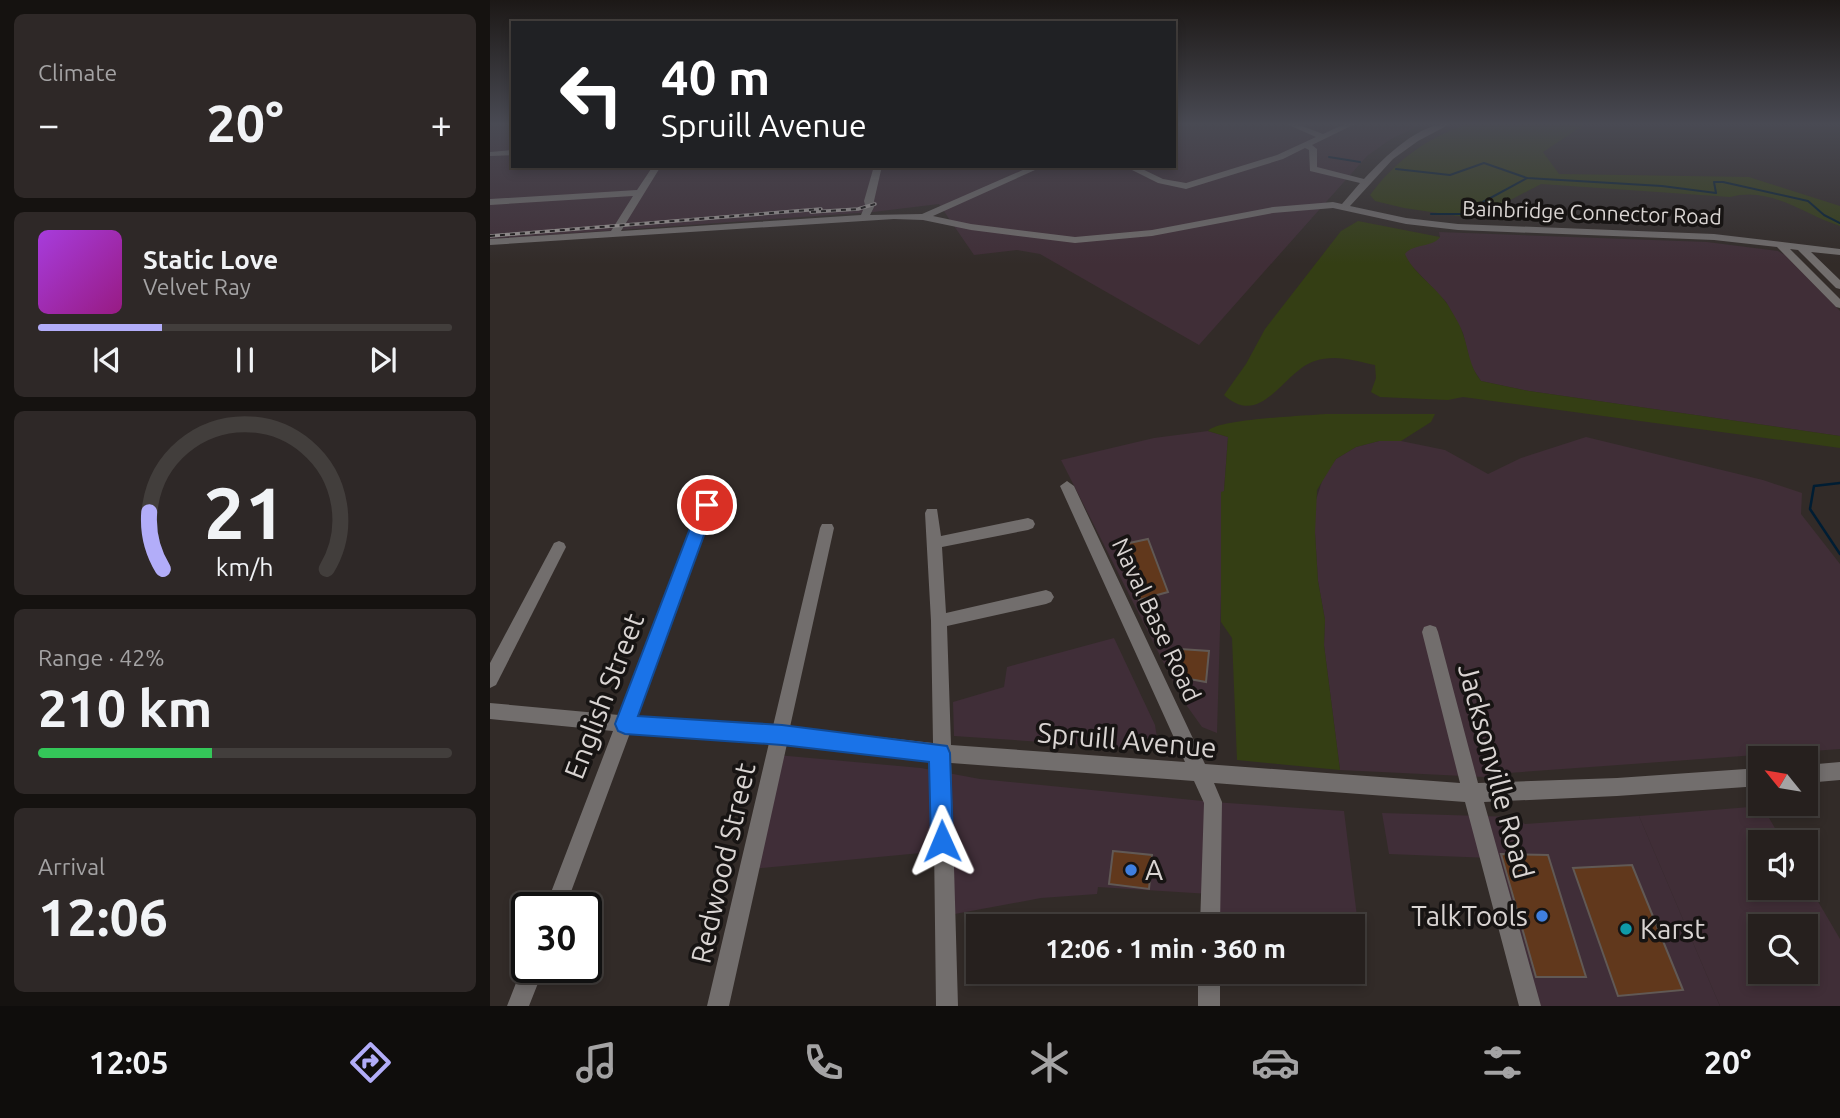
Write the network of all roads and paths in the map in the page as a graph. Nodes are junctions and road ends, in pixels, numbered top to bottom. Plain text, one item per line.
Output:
1 (654, 170) edge
2 (877, 170) edge
3 (1031, 170) edge
4 (1137, 170) edge
5 (1235, 170) edge
6 (1318, 170) edge
7 (1376, 170) edge
8 (1366, 182) junction
9 (638, 193) junction
10 (490, 202) edge
11 (1345, 207) junction
12 (865, 216) junction
13 (923, 217) junction
14 (615, 232) junction
15 (490, 242) edge
16 (1778, 243) junction
17 (1800, 246) junction
18 (1840, 252) edge
19 (1840, 286) edge
20 (1840, 305) edge
21 (1066, 486) dead end
22 (707, 505) dead end
23 (932, 513) dead end
24 (1028, 524) dead end
25 (827, 528) dead end
26 (934, 544) junction
27 (559, 547) dead end
28 (1045, 597) dead end
29 (939, 621) junction
30 (1430, 632) dead end
31 (490, 680) edge
32 (490, 710) edge
33 (625, 724) junction
34 (782, 735) junction
35 (940, 753) junction
36 (1840, 771) edge
37 (1818, 773) edge
38 (1200, 774) junction
39 (1748, 778) edge
40 (1473, 793) junction
41 (561, 892) edge
42 (1210, 914) edge
43 (527, 983) edge
44 (1209, 984) edge
45 (519, 1006) edge
46 (719, 1006) edge
47 (947, 1006) edge
48 (1209, 1006) edge
49 (1530, 1006) edge

1 - 9 street
2 - 12 street
3 - 13 street
4 - 5 street
6 - 8 street
7 - 8 street
8 - 11 street
9 - 10 street
9 - 14 street
11 - 13 street, Bainbridge Connector Road
11 - 16 street, Bainbridge Connector Road
12 - 13 street
12 - 14 street
14 - 15 street
16 - 17 street, Bainbridge Connector Road
16 - 20 street
17 - 18 street, Bainbridge Connector Road
17 - 19 street
21 - 38 street, Naval Base Road
22 - 33 street, English Street
23 - 26 street
24 - 26 street
25 - 34 street, Redwood Street
26 - 29 street
27 - 31 street
28 - 29 street
29 - 35 street
30 - 40 street, Jacksonville Road
32 - 33 street, Spruill Avenue
33 - 34 street, Spruill Avenue
33 - 41 street, English Street
34 - 35 street, Spruill Avenue
34 - 46 street, Redwood Street
35 - 38 street, Spruill Avenue
35 - 47 street
36 - 37 street
38 - 40 street, Spruill Avenue
38 - 42 street, Naval Base Road
39 - 40 street, Spruill Avenue
40 - 49 street, Jacksonville Road
43 - 45 street
44 - 48 street

